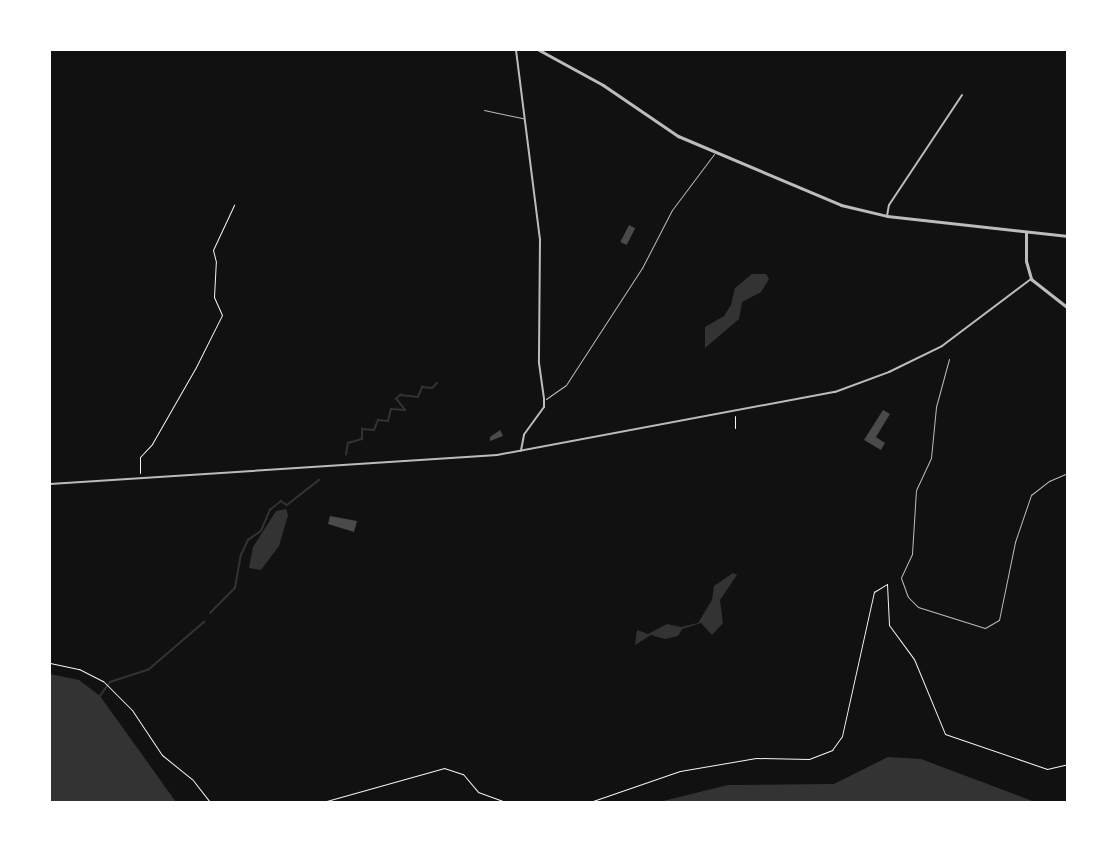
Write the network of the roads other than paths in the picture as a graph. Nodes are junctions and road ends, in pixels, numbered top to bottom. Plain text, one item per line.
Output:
1 (516, 50) edge
2 (539, 50) edge
3 (962, 95) dead end
4 (484, 110) dead end
5 (523, 118) junction
6 (714, 154) junction
7 (887, 216) junction
8 (1026, 232) junction
9 (1068, 236) edge
10 (1031, 279) junction
11 (1068, 308) edge
12 (949, 359) dead end
13 (544, 399) junction
14 (521, 451) junction
15 (1068, 473) edge
16 (50, 484) edge

1 - 5 street
2 - 6 street
3 - 7 street
4 - 5 lane
5 - 13 street
6 - 7 street
6 - 13 lane
7 - 8 street
8 - 9 street
8 - 10 street
10 - 11 street
10 - 14 street
12 - 15 lane
13 - 14 street
14 - 16 street

